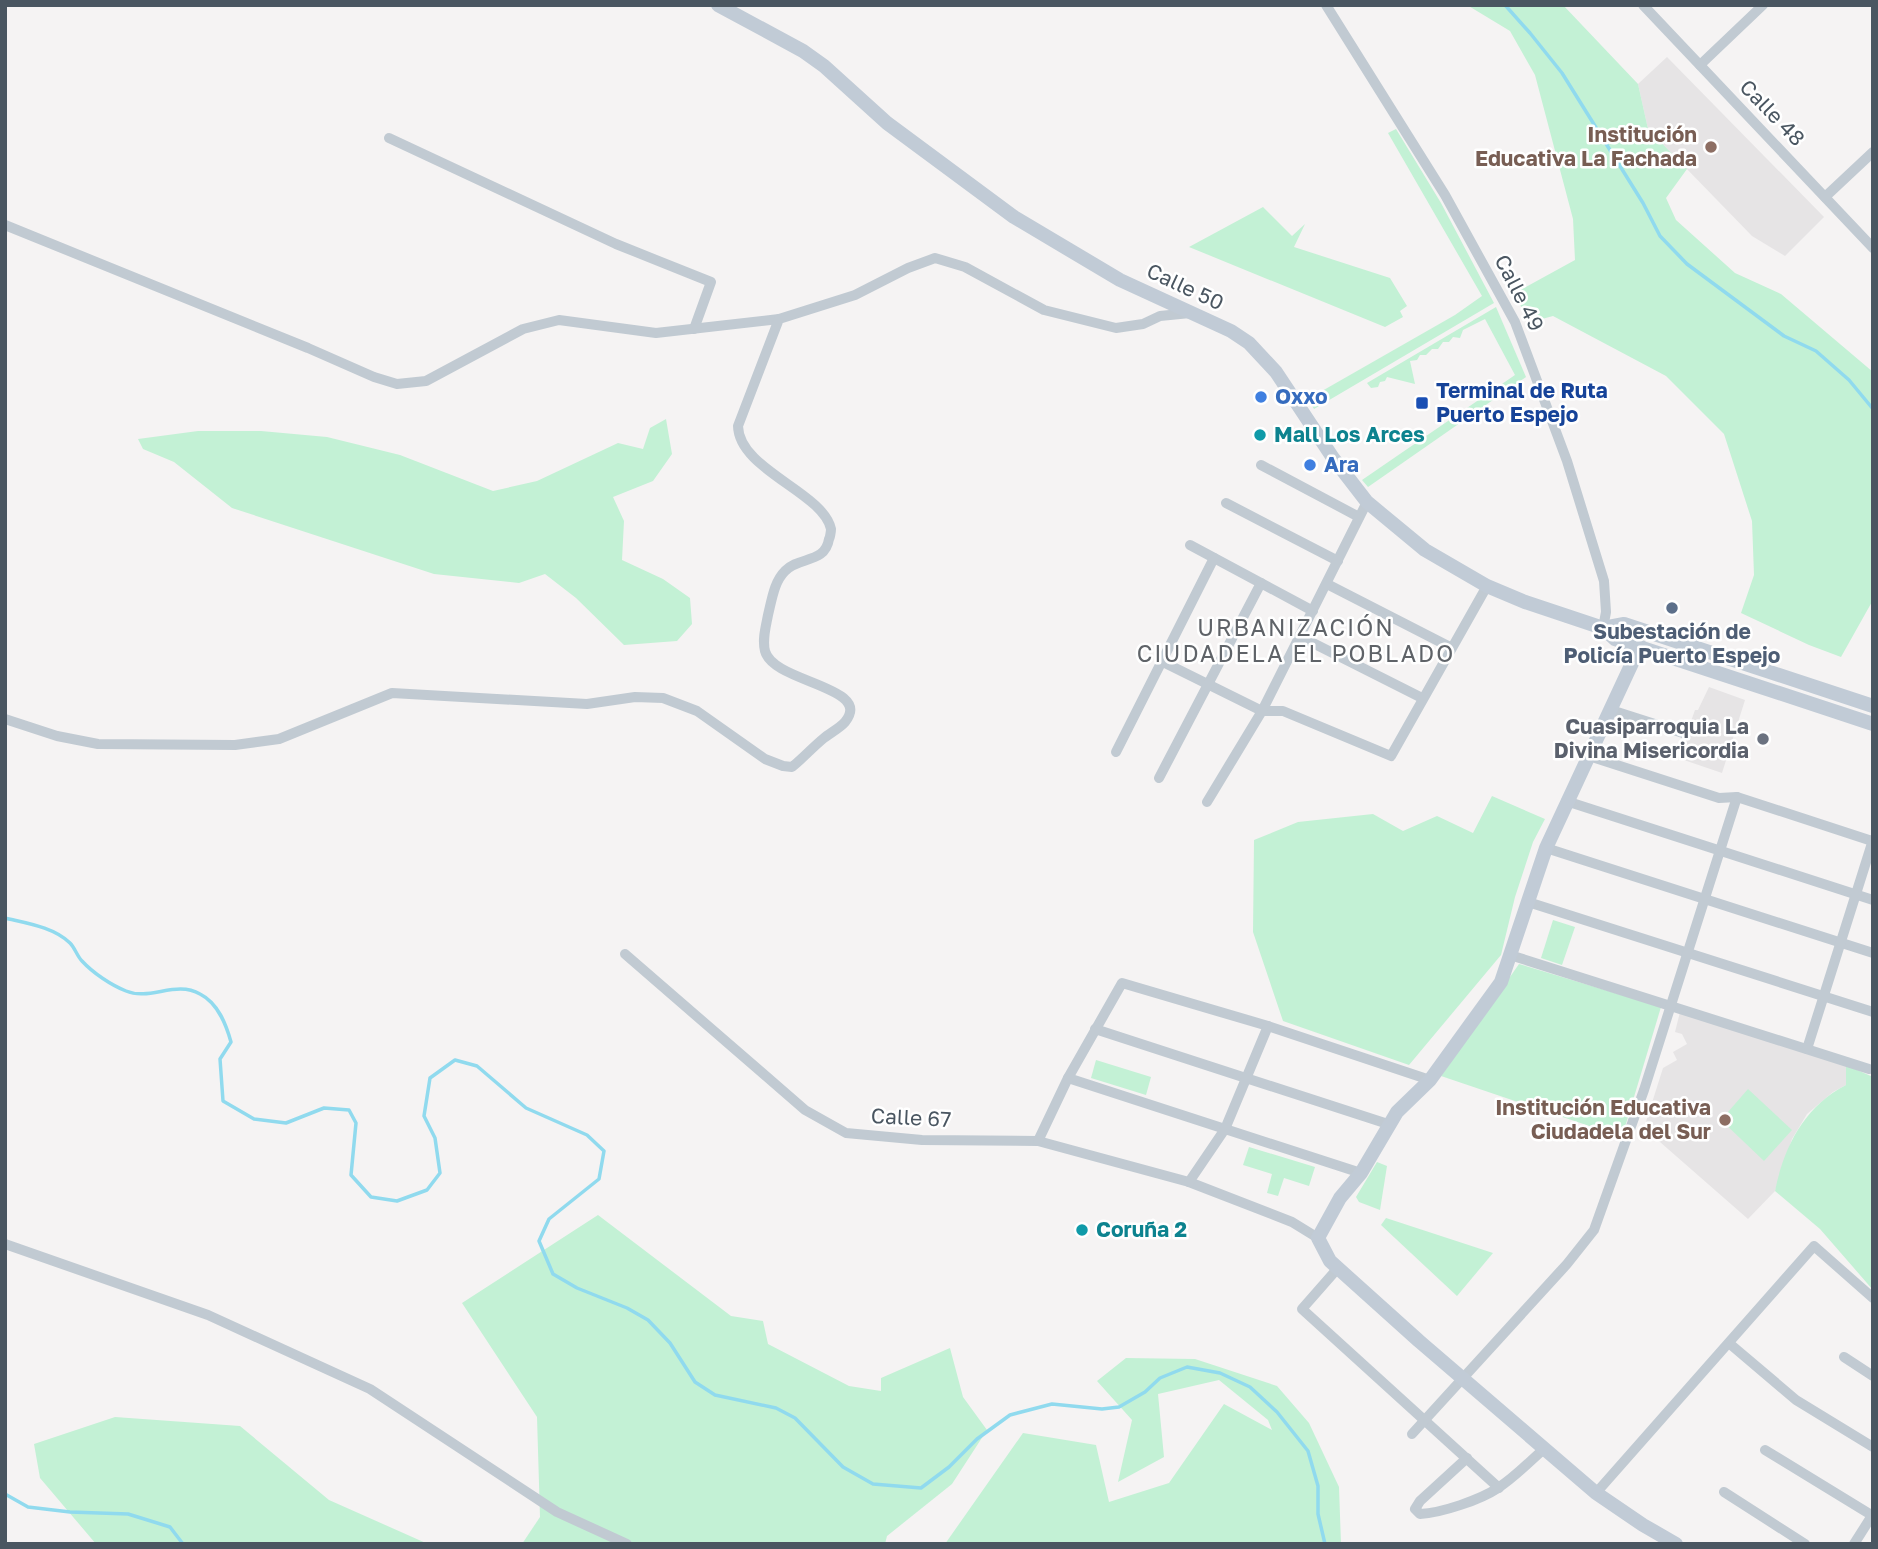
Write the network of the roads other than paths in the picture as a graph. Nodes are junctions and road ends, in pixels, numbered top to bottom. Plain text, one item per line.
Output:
1 (718, 5) edge
2 (1326, 5) edge
3 (1643, 5) edge
4 (1763, 5) edge
5 (1700, 65) junction
6 (389, 138) dead end
7 (1873, 152) edge
8 (1825, 197) junction
9 (5, 225) edge
10 (1873, 248) edge
11 (1190, 313) junction
12 (779, 319) junction
13 (694, 329) junction
14 (1261, 465) dead end
15 (1367, 502) junction
16 (1226, 503) dead end
17 (1359, 517) junction
18 (1190, 545) dead end
19 (1214, 558) junction
20 (1338, 561) junction
21 (1261, 583) junction
22 (1327, 584) junction
23 (1487, 586) junction
24 (1313, 611) junction
25 (1603, 628) junction
26 (1299, 636) junction
27 (1640, 646) junction
28 (1450, 648) junction
29 (1163, 662) junction
30 (1207, 684) junction
31 (1422, 698) junction
32 (1873, 706) edge
33 (1611, 710) junction
34 (1262, 711) junction
35 (5, 719) edge
36 (1873, 724) edge
37 (1686, 734) dead end
38 (1116, 752) dead end
39 (1589, 756) junction
40 (1159, 778) dead end
41 (1737, 797) junction
42 (1566, 801) junction
43 (1207, 802) dead end
44 (1872, 841) edge
45 (1546, 848) junction
46 (1720, 850) junction
47 (1856, 894) junction
48 (1705, 898) junction
49 (1873, 900) edge
50 (1528, 902) junction
51 (1840, 943) junction
52 (1687, 952) junction
53 (1873, 953) edge
54 (625, 954) dead end
55 (1510, 955) junction
56 (1824, 996) junction
57 (1671, 1005) junction
58 (1873, 1012) edge
59 (1268, 1026) junction
60 (1095, 1028) junction
61 (1807, 1049) junction
62 (1869, 1069) dead end
63 (1246, 1077) junction
64 (1068, 1078) junction
65 (1430, 1080) junction
66 (1391, 1125) junction
67 (1225, 1129) junction
68 (1038, 1141) junction
69 (1361, 1173) junction
70 (1189, 1182) junction
71 (1318, 1238) junction
72 (5, 1244) edge
73 (1338, 1268) junction
74 (1873, 1298) edge
75 (1730, 1344) junction
76 (1844, 1357) dead end
77 (1873, 1376) edge
78 (1464, 1379) junction
79 (1425, 1421) junction
80 (1412, 1434) dead end
81 (1873, 1447) edge
82 (1544, 1449) junction
83 (1765, 1450) dead end
84 (1467, 1458) junction
85 (1499, 1488) junction
86 (1724, 1492) dead end
87 (1596, 1493) junction
88 (1872, 1515) edge
89 (627, 1544) edge
90 (1676, 1544) edge
91 (1805, 1544) edge
92 (1854, 1544) edge

1 - 11 main road, Calle 50
2 - 25 street, Calle 49
3 - 5 street, Calle 48
4 - 5 street
5 - 8 street, Calle 48
6 - 13 street
7 - 8 street
8 - 10 street, Calle 48
9 - 13 street
11 - 12 street
11 - 15 main road, Calle 50
12 - 13 street
12 - 35 street
14 - 17 street
15 - 17 street
15 - 23 main road, Calle 50
16 - 20 street
17 - 20 street
18 - 19 street
19 - 21 street
19 - 29 street
20 - 22 street
21 - 24 street
21 - 30 street
22 - 24 street
22 - 28 street
23 - 25 main road, Calle 50
23 - 28 street
24 - 26 street
25 - 27 main road, Calle 50
25 - 32 main road, Calle 50
26 - 31 street
26 - 34 street
27 - 33 main road
27 - 36 main road, Calle 50
28 - 31 street
29 - 30 street
29 - 38 street
30 - 34 street
30 - 40 street
31 - 34 street
33 - 37 street
33 - 39 main road
34 - 43 street
39 - 41 street
39 - 42 main road
41 - 44 street
41 - 46 street
42 - 45 main road
42 - 46 street
44 - 47 street
45 - 48 street
45 - 50 main road
46 - 47 street
46 - 48 street
47 - 49 street
47 - 51 street
48 - 51 street
48 - 52 street
50 - 52 street
50 - 55 main road
51 - 53 street
51 - 56 street
52 - 56 street
52 - 57 street
54 - 68 street, Calle 67
55 - 57 street
55 - 65 main road
56 - 58 street
56 - 61 street
57 - 61 street
57 - 78 street
59 - 60 street
59 - 63 street
59 - 65 street
60 - 63 street
60 - 64 street
61 - 62 street
63 - 66 street
63 - 67 street
64 - 67 street
64 - 68 street
65 - 66 main road
66 - 69 main road
67 - 69 street
67 - 70 street
68 - 70 street, Calle 67
69 - 71 main road
70 - 71 street, Calle 67
71 - 73 main road
72 - 89 street
73 - 78 main road
73 - 79 street
74 - 75 street
75 - 81 street
75 - 87 street
76 - 77 street
78 - 79 street
78 - 82 main road
79 - 80 street
79 - 84 street
82 - 85 street
82 - 87 main road
83 - 88 street
84 - 85 street
84 - 85 street
86 - 91 street
87 - 90 main road
88 - 92 street

